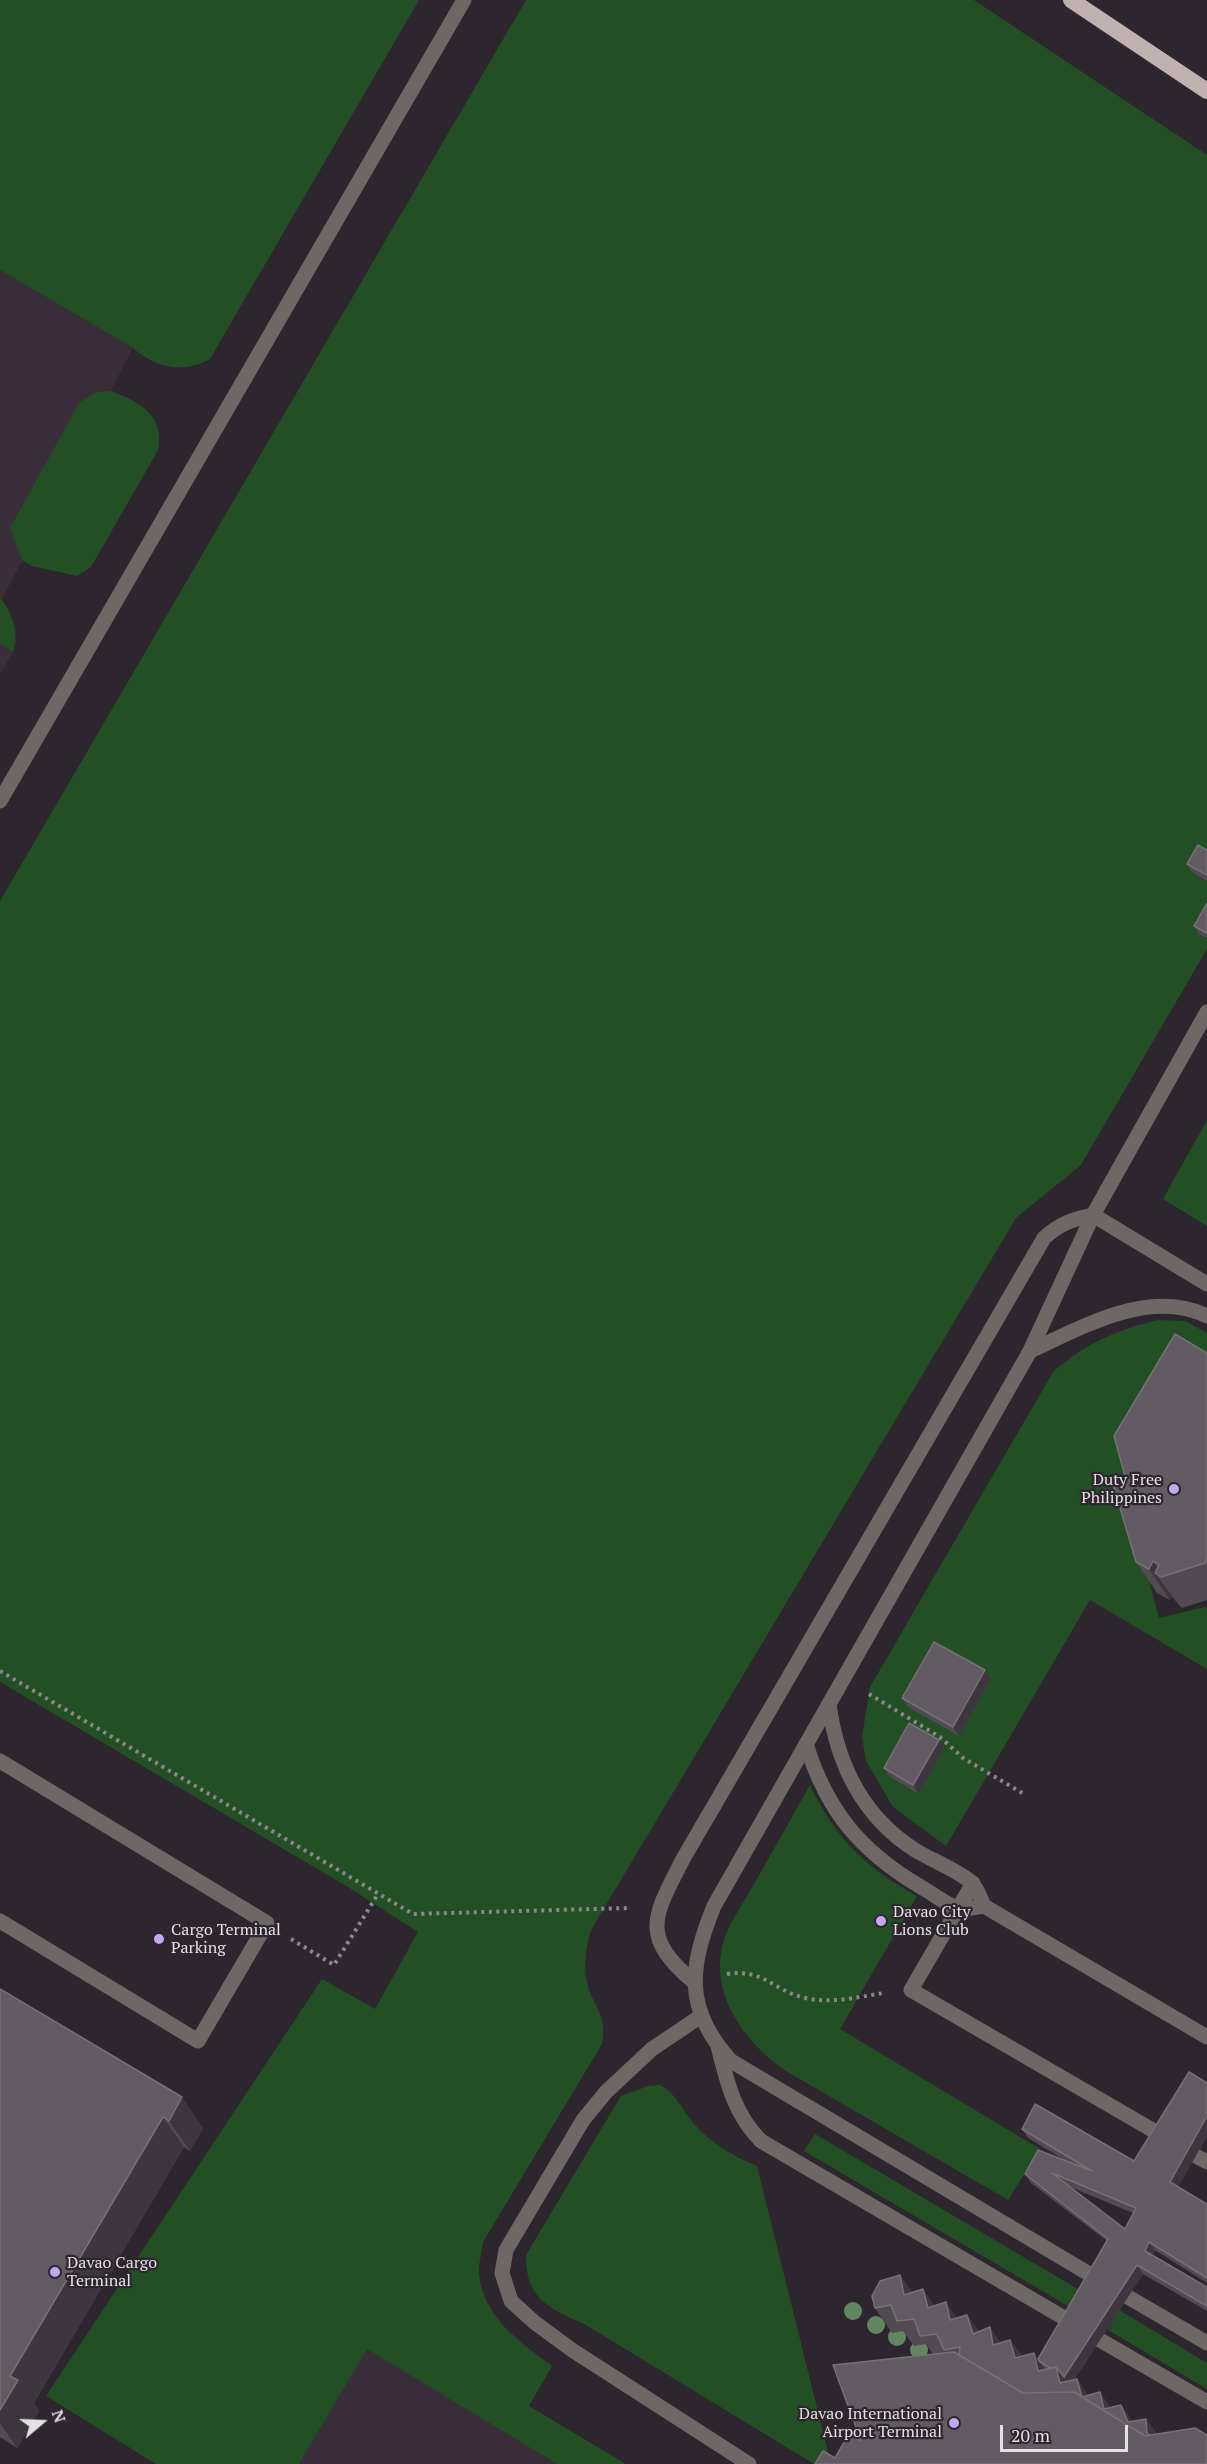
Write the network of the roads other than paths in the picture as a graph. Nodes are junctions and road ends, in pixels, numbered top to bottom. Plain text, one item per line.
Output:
1 (464, 0) edge
2 (1071, 0) edge
3 (1207, 91) edge
4 (0, 801) edge
5 (1207, 1012) edge
6 (1093, 1215) junction
7 (1207, 1284) edge
8 (1207, 1316) edge
9 (1030, 1351) junction
10 (830, 1704) junction
11 (806, 1744) junction
12 (0, 1761) edge
13 (973, 1883) junction
14 (984, 1906) junction
15 (958, 1908) junction
16 (0, 1921) edge
17 (694, 1982) junction
18 (701, 2016) junction
19 (1207, 2037) edge
20 (718, 2046) junction
21 (1161, 2135) edge
22 (1096, 2278) edge
23 (1128, 2297) dead end
24 (1071, 2322) edge
25 (1100, 2340) dead end
26 (1207, 2343) edge
27 (1207, 2402) edge
28 (749, 2464) edge

1 - 4 street
2 - 3 highway
5 - 6 street
6 - 7 street
6 - 9 street
6 - 17 street
8 - 9 street
9 - 10 street
10 - 11 street
10 - 13 street
11 - 15 street
11 - 17 street
12 - 16 street
13 - 14 street
13 - 15 street
14 - 15 street
14 - 19 street
15 - 21 street
17 - 18 street
18 - 20 street
18 - 28 street
20 - 22 street
20 - 24 street
23 - 26 street
25 - 27 street

